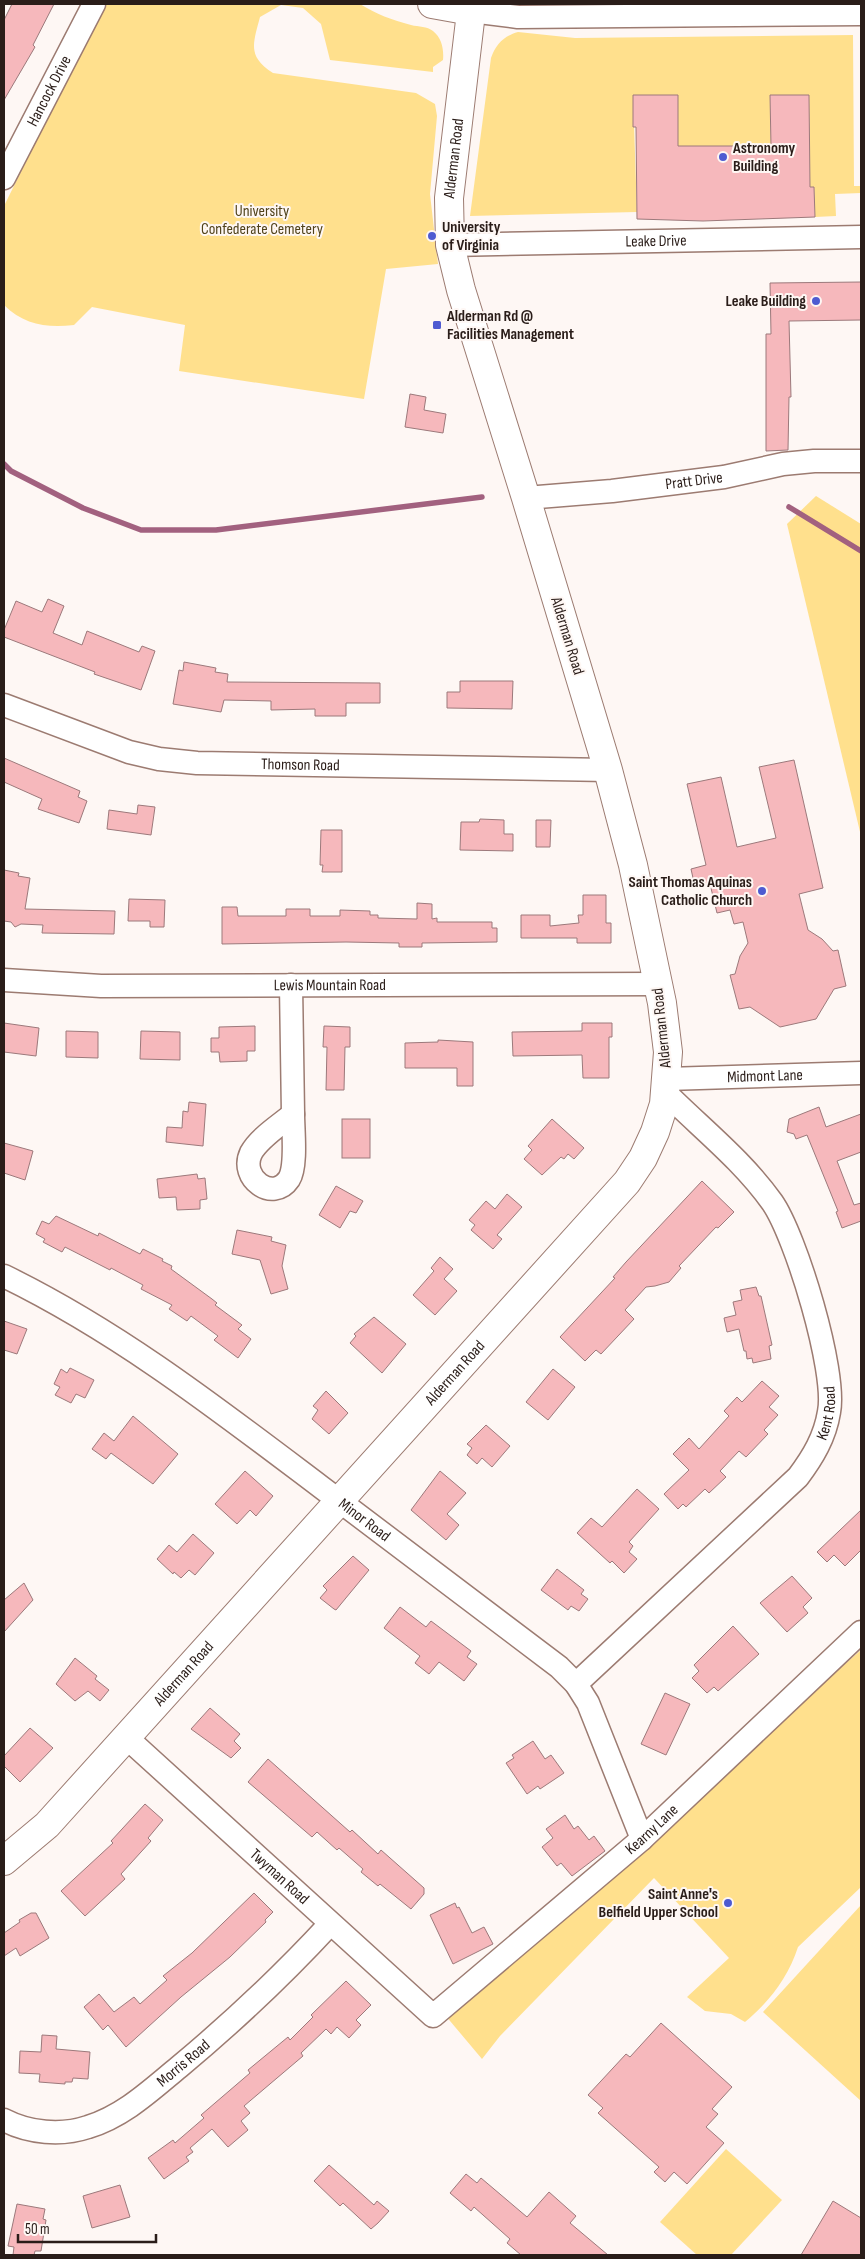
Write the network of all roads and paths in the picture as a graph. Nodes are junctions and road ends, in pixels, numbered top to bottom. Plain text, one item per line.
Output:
1 (94, 4) edge
2 (432, 4) edge
3 (472, 7) edge
4 (861, 14) edge
5 (4, 178) edge
6 (861, 237) edge
7 (450, 245) junction
8 (861, 461) edge
9 (526, 498) junction
10 (4, 705) edge
11 (608, 770) junction
12 (4, 980) edge
13 (658, 984) junction
14 (291, 985) junction
15 (861, 1073) edge
16 (666, 1086) junction
17 (293, 1114) dead end
18 (4, 1276) edge
19 (339, 1501) junction
20 (861, 1632) edge
21 (576, 1684) junction
22 (127, 1738) junction
23 (642, 1839) junction
24 (4, 1861) edge
25 (330, 1924) junction
26 (433, 2016) joint
27 (4, 2120) edge

1 - 5 street, Hancock Drive
2 - 3 main road
3 - 4 street
3 - 7 main road, Alderman Road
6 - 7 street, Leake Drive
7 - 9 main road, Alderman Road
8 - 9 street, Pratt Drive
9 - 11 main road, Alderman Road
10 - 11 street, Thomson Road
11 - 13 main road, Alderman Road
12 - 14 street, Lewis Mountain Road
13 - 14 street, Lewis Mountain Road
13 - 16 main road, Alderman Road
14 - 17 street
15 - 16 street, Midmont Lane
16 - 19 main road, Alderman Road
16 - 21 street, Kent Road
18 - 19 street, Minor Road
19 - 21 street, Minor Road
19 - 22 main road, Alderman Road
20 - 23 street, Kearny Lane
21 - 23 street, Minor Road
22 - 24 main road, Alderman Road
22 - 25 street, Twyman Road
23 - 26 street, Kearny Lane
25 - 26 street, Twyman Road
25 - 27 street, Morris Road

